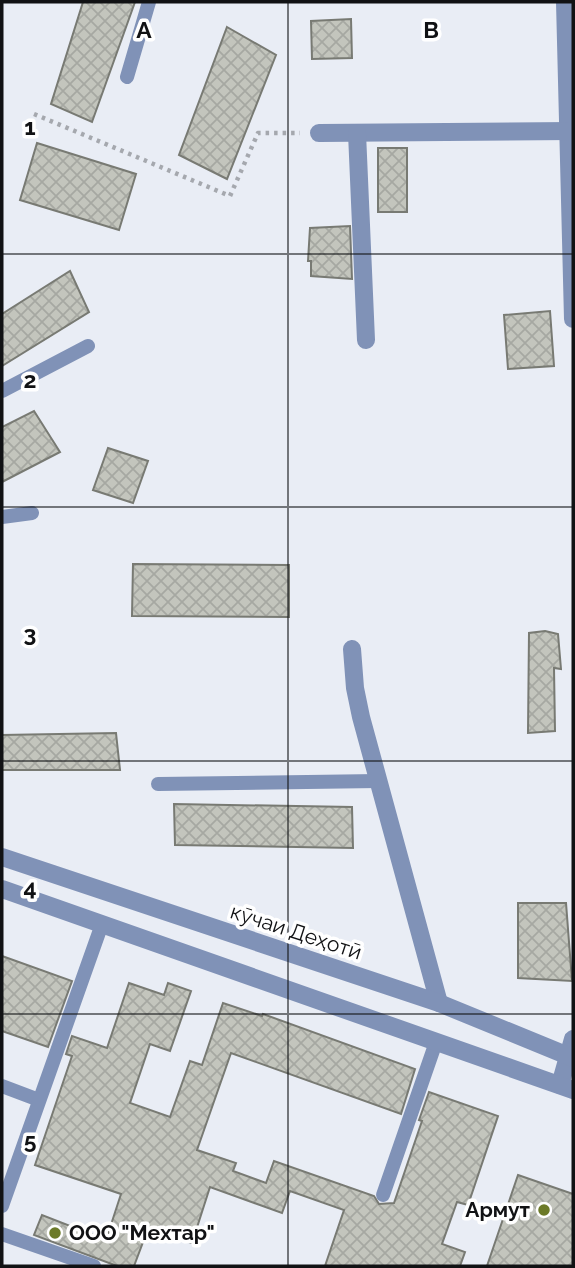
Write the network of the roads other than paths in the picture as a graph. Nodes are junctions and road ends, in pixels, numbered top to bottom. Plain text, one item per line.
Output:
1 (149, 2) edge
2 (565, 2) edge
3 (127, 77) dead end
4 (571, 131) edge
5 (319, 133) road end
6 (357, 133) junction
7 (573, 319) edge
8 (366, 340) dead end
9 (88, 346) dead end
10 (2, 391) edge
11 (32, 513) dead end
12 (2, 517) edge
13 (352, 649) dead end
14 (378, 781) junction
15 (159, 784) dead end
16 (2, 857) edge
17 (2, 889) edge
18 (102, 924) junction
19 (439, 1003) junction
20 (573, 1039) edge
21 (436, 1042) junction
22 (571, 1058) edge
23 (2, 1086) edge
24 (566, 1088) edge
25 (39, 1100) junction
26 (383, 1195) dead end
27 (2, 1206) edge
28 (2, 1234) edge
29 (94, 1266) edge

1 - 3 lane
2 - 4 street
4 - 6 street
4 - 7 street
5 - 6 street
6 - 8 street
9 - 10 lane
11 - 12 lane
13 - 14 street
14 - 15 lane
14 - 19 street
16 - 19 street, кӯчаи Деҳотӣ
17 - 18 street
18 - 21 street
18 - 25 lane
19 - 22 street, кӯчаи Деҳотӣ
20 - 22 street
21 - 24 street
21 - 26 lane
22 - 24 street
23 - 25 lane
25 - 27 lane
28 - 29 lane

